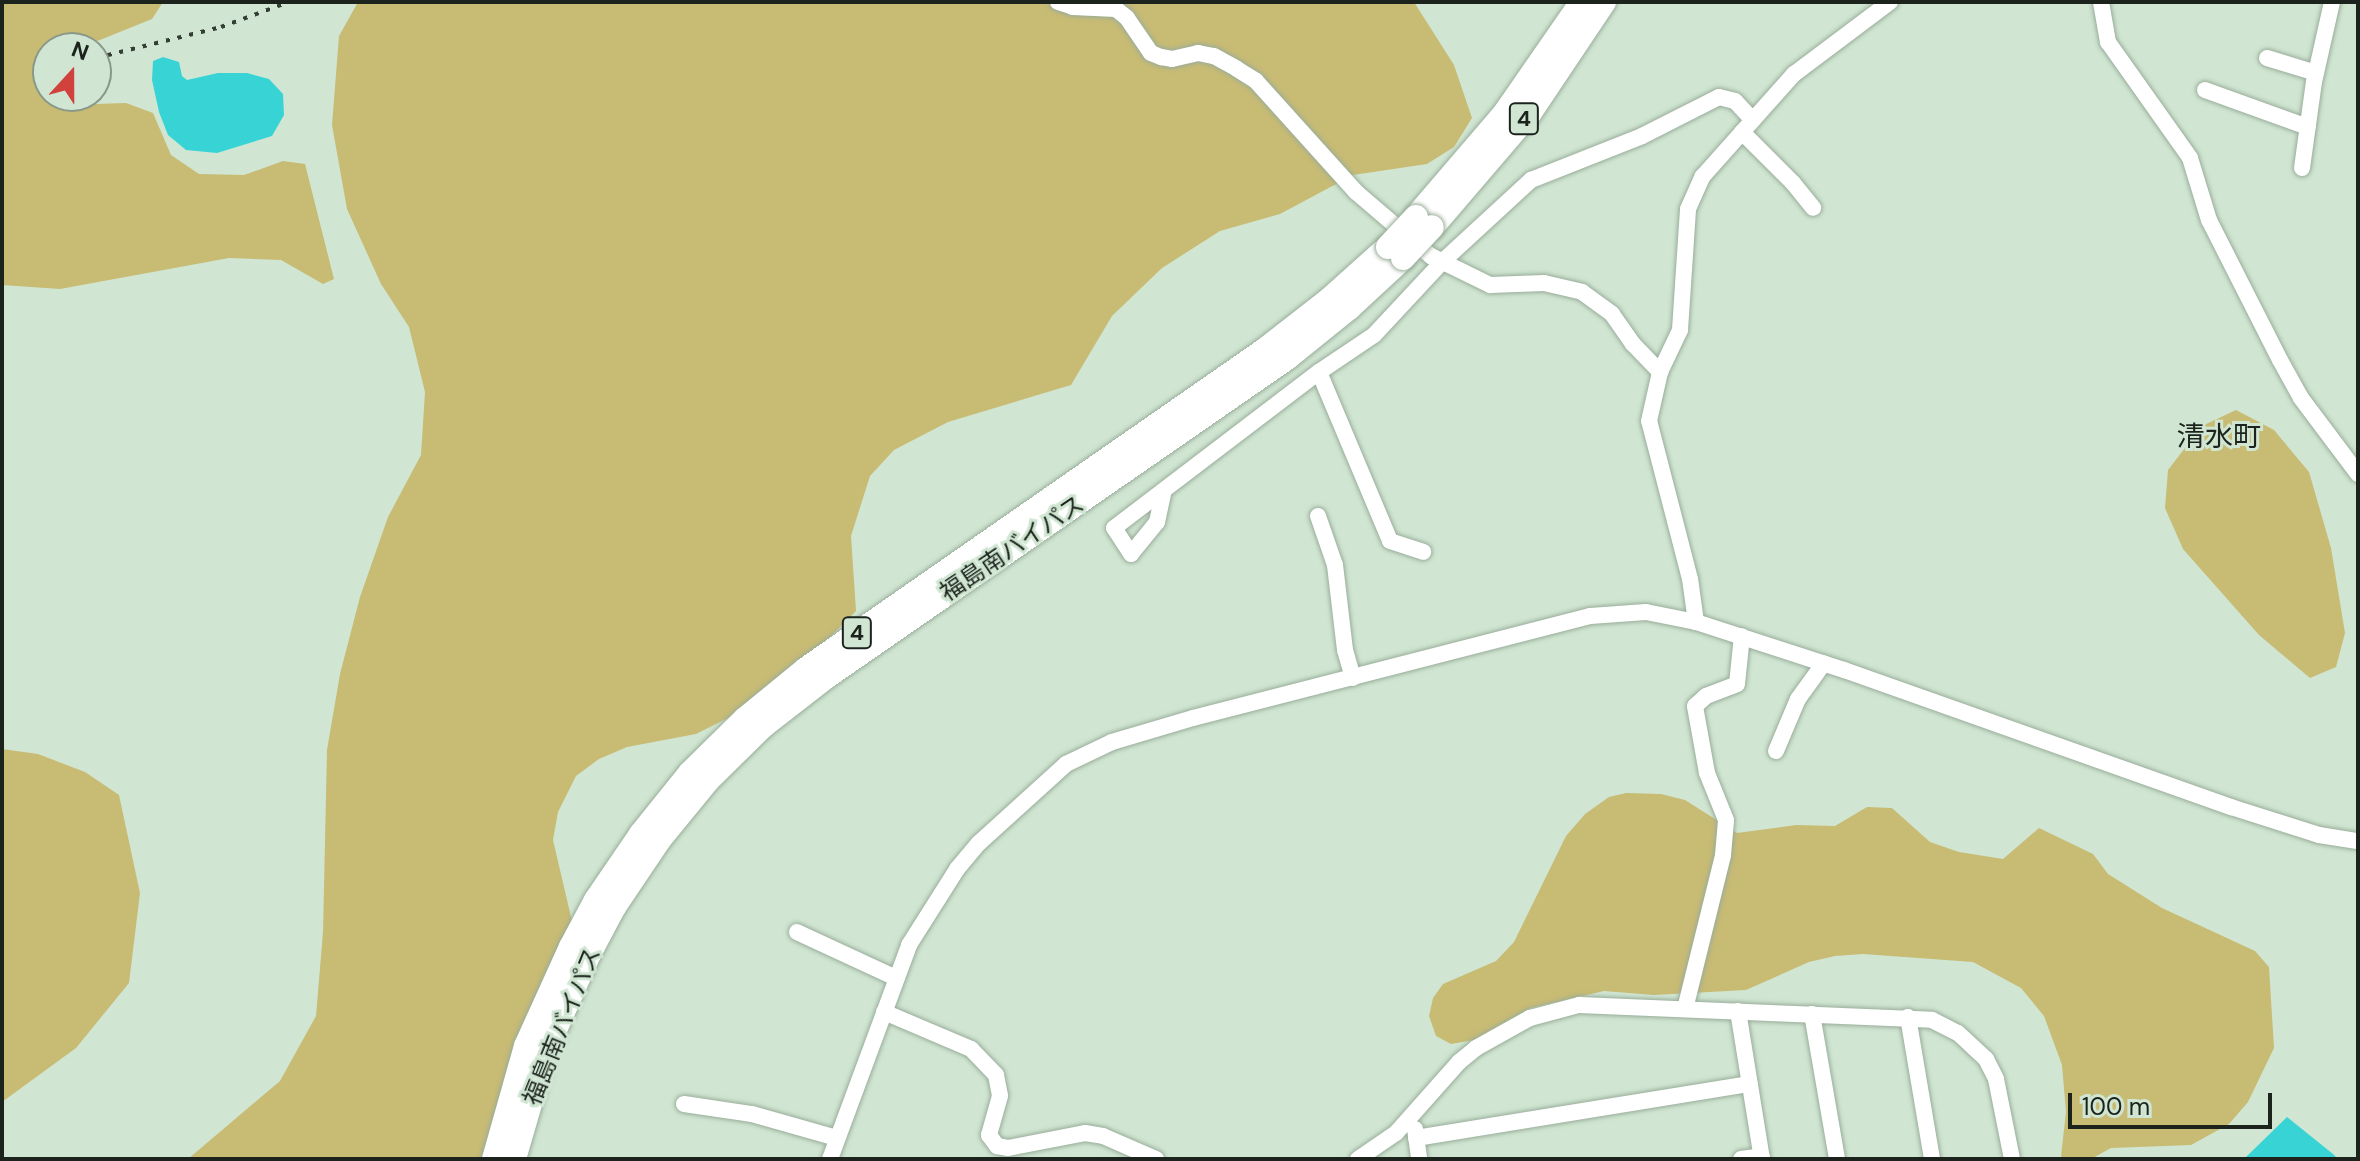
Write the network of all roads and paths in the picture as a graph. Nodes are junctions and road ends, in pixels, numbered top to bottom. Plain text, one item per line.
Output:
1 (1058, 2) edge
2 (1582, 2) edge
3 (1604, 2) edge
4 (1890, 2) edge
5 (2101, 2) edge
6 (2332, 2) edge
7 (2267, 58) dead end
8 (2316, 73) junction
9 (2205, 90) dead end
10 (1747, 126) junction
11 (2308, 127) junction
12 (2302, 168) dead end
13 (1813, 208) dead end
14 (1424, 222) junction
15 (1395, 252) junction
16 (1442, 262) junction
17 (1319, 372) junction
18 (1660, 372) junction
19 (2358, 474) edge
20 (1163, 494) dead end
21 (1318, 516) dead end
22 (1423, 552) dead end
23 (1696, 622) junction
24 (1742, 636) junction
25 (1824, 663) junction
26 (1353, 678) junction
27 (1776, 751) dead end
28 (2358, 841) edge
29 (797, 932) dead end
30 (896, 978) junction
31 (1685, 1009) junction
32 (1738, 1011) junction
33 (884, 1012) junction
34 (1812, 1014) junction
35 (1908, 1017) junction
36 (1750, 1084) junction
37 (684, 1104) dead end
38 (1413, 1116) junction
39 (837, 1138) junction
40 (1416, 1138) junction
41 (1762, 1157) edge
42 (494, 1159) edge
43 (514, 1159) edge
44 (830, 1159) edge
45 (1156, 1159) edge
46 (1358, 1159) edge
47 (1419, 1159) edge
48 (1741, 1159) edge
49 (1837, 1159) edge
50 (1932, 1159) edge
51 (2012, 1159) edge

1 - 16 street
2 - 14 highway, 福島南バイパス / 4
3 - 14 highway, 福島南バイパス / 4
4 - 10 street
5 - 19 street
6 - 8 street
7 - 8 street
8 - 11 street
9 - 11 street
10 - 13 street
10 - 16 street
10 - 18 street
11 - 12 street
14 - 15 highway, 福島南バイパス / 4, bridge
15 - 42 highway, 福島南バイパス / 4
15 - 43 highway, 福島南バイパス / 4
16 - 17 street
16 - 18 street
17 - 20 street
17 - 22 street
18 - 23 street
21 - 26 street
23 - 24 street
23 - 26 street
24 - 25 street
24 - 31 street
25 - 27 street
25 - 28 street
26 - 30 street
29 - 30 street
30 - 33 street
31 - 32 street
31 - 38 street
32 - 34 street
32 - 36 street
33 - 39 street
33 - 45 street
34 - 35 street
34 - 49 street
35 - 50 street
35 - 51 street
36 - 40 street
36 - 41 street
37 - 39 street
38 - 40 street
38 - 46 street
39 - 44 street
40 - 47 street
41 - 48 street

